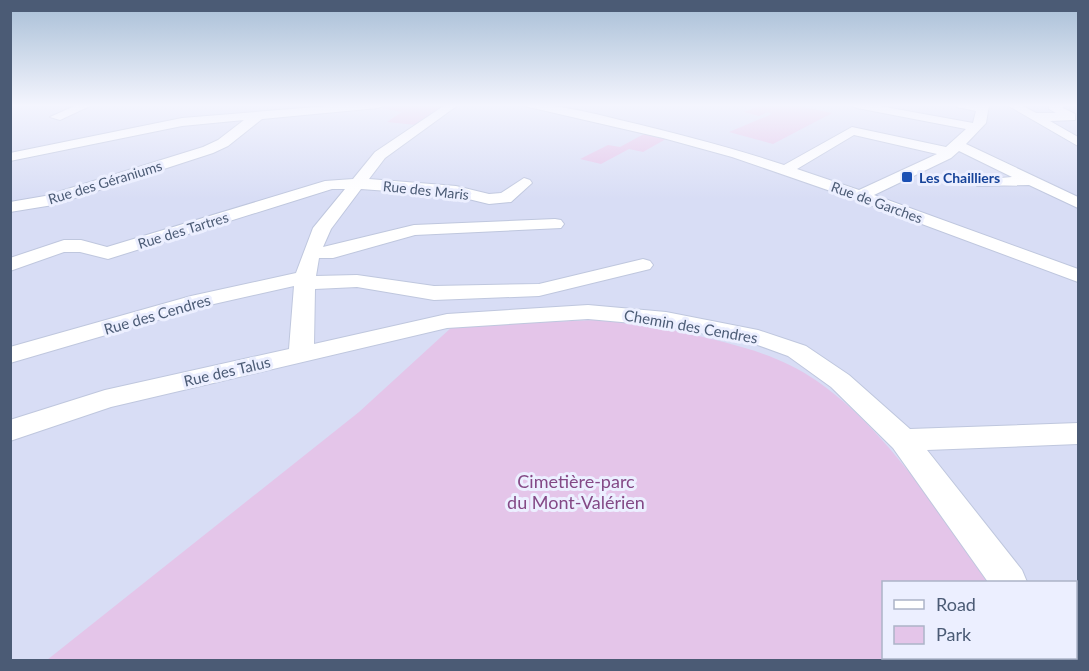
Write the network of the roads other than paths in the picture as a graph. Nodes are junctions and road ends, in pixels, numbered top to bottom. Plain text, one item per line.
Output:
1 (108, 136) edge
2 (231, 136) edge
3 (407, 136) edge
4 (678, 136) edge
5 (843, 136) edge
6 (883, 136) edge
7 (965, 136) edge
8 (952, 148) junction
9 (10, 157) edge
10 (785, 170) junction
11 (1034, 182) junction
12 (524, 183) dead end
13 (983, 183) dead end
14 (357, 184) junction
15 (859, 196) junction
16 (1078, 203) edge
17 (10, 207) edge
18 (555, 224) dead end
19 (311, 253) junction
20 (10, 265) edge
21 (643, 266) dead end
22 (1078, 276) edge
23 (304, 280) junction
24 (447, 321) joint
25 (301, 354) junction
26 (10, 355) edge
27 (10, 431) edge
28 (1078, 433) edge
29 (903, 440) junction
30 (1008, 581) edge

1 - 9 street
2 - 17 street, Rue des Géraniums
3 - 14 street
4 - 10 street, Rue de Garches
5 - 10 street
6 - 8 street
7 - 8 street
8 - 11 street
8 - 15 street
10 - 15 street, Rue de Garches
11 - 13 street
11 - 16 street
12 - 14 street, Rue des Maris
14 - 19 street
14 - 20 street, Rue des Tartres
15 - 22 street, Rue de Garches
18 - 19 street
19 - 23 street
21 - 23 street, Rue des Cendres
23 - 25 street
23 - 26 street, Rue des Cendres
24 - 25 street, Rue des Talus
24 - 29 street, Chemin des Cendres
25 - 27 street, Rue des Talus
28 - 29 street
29 - 30 street, Chemin des Cendres

